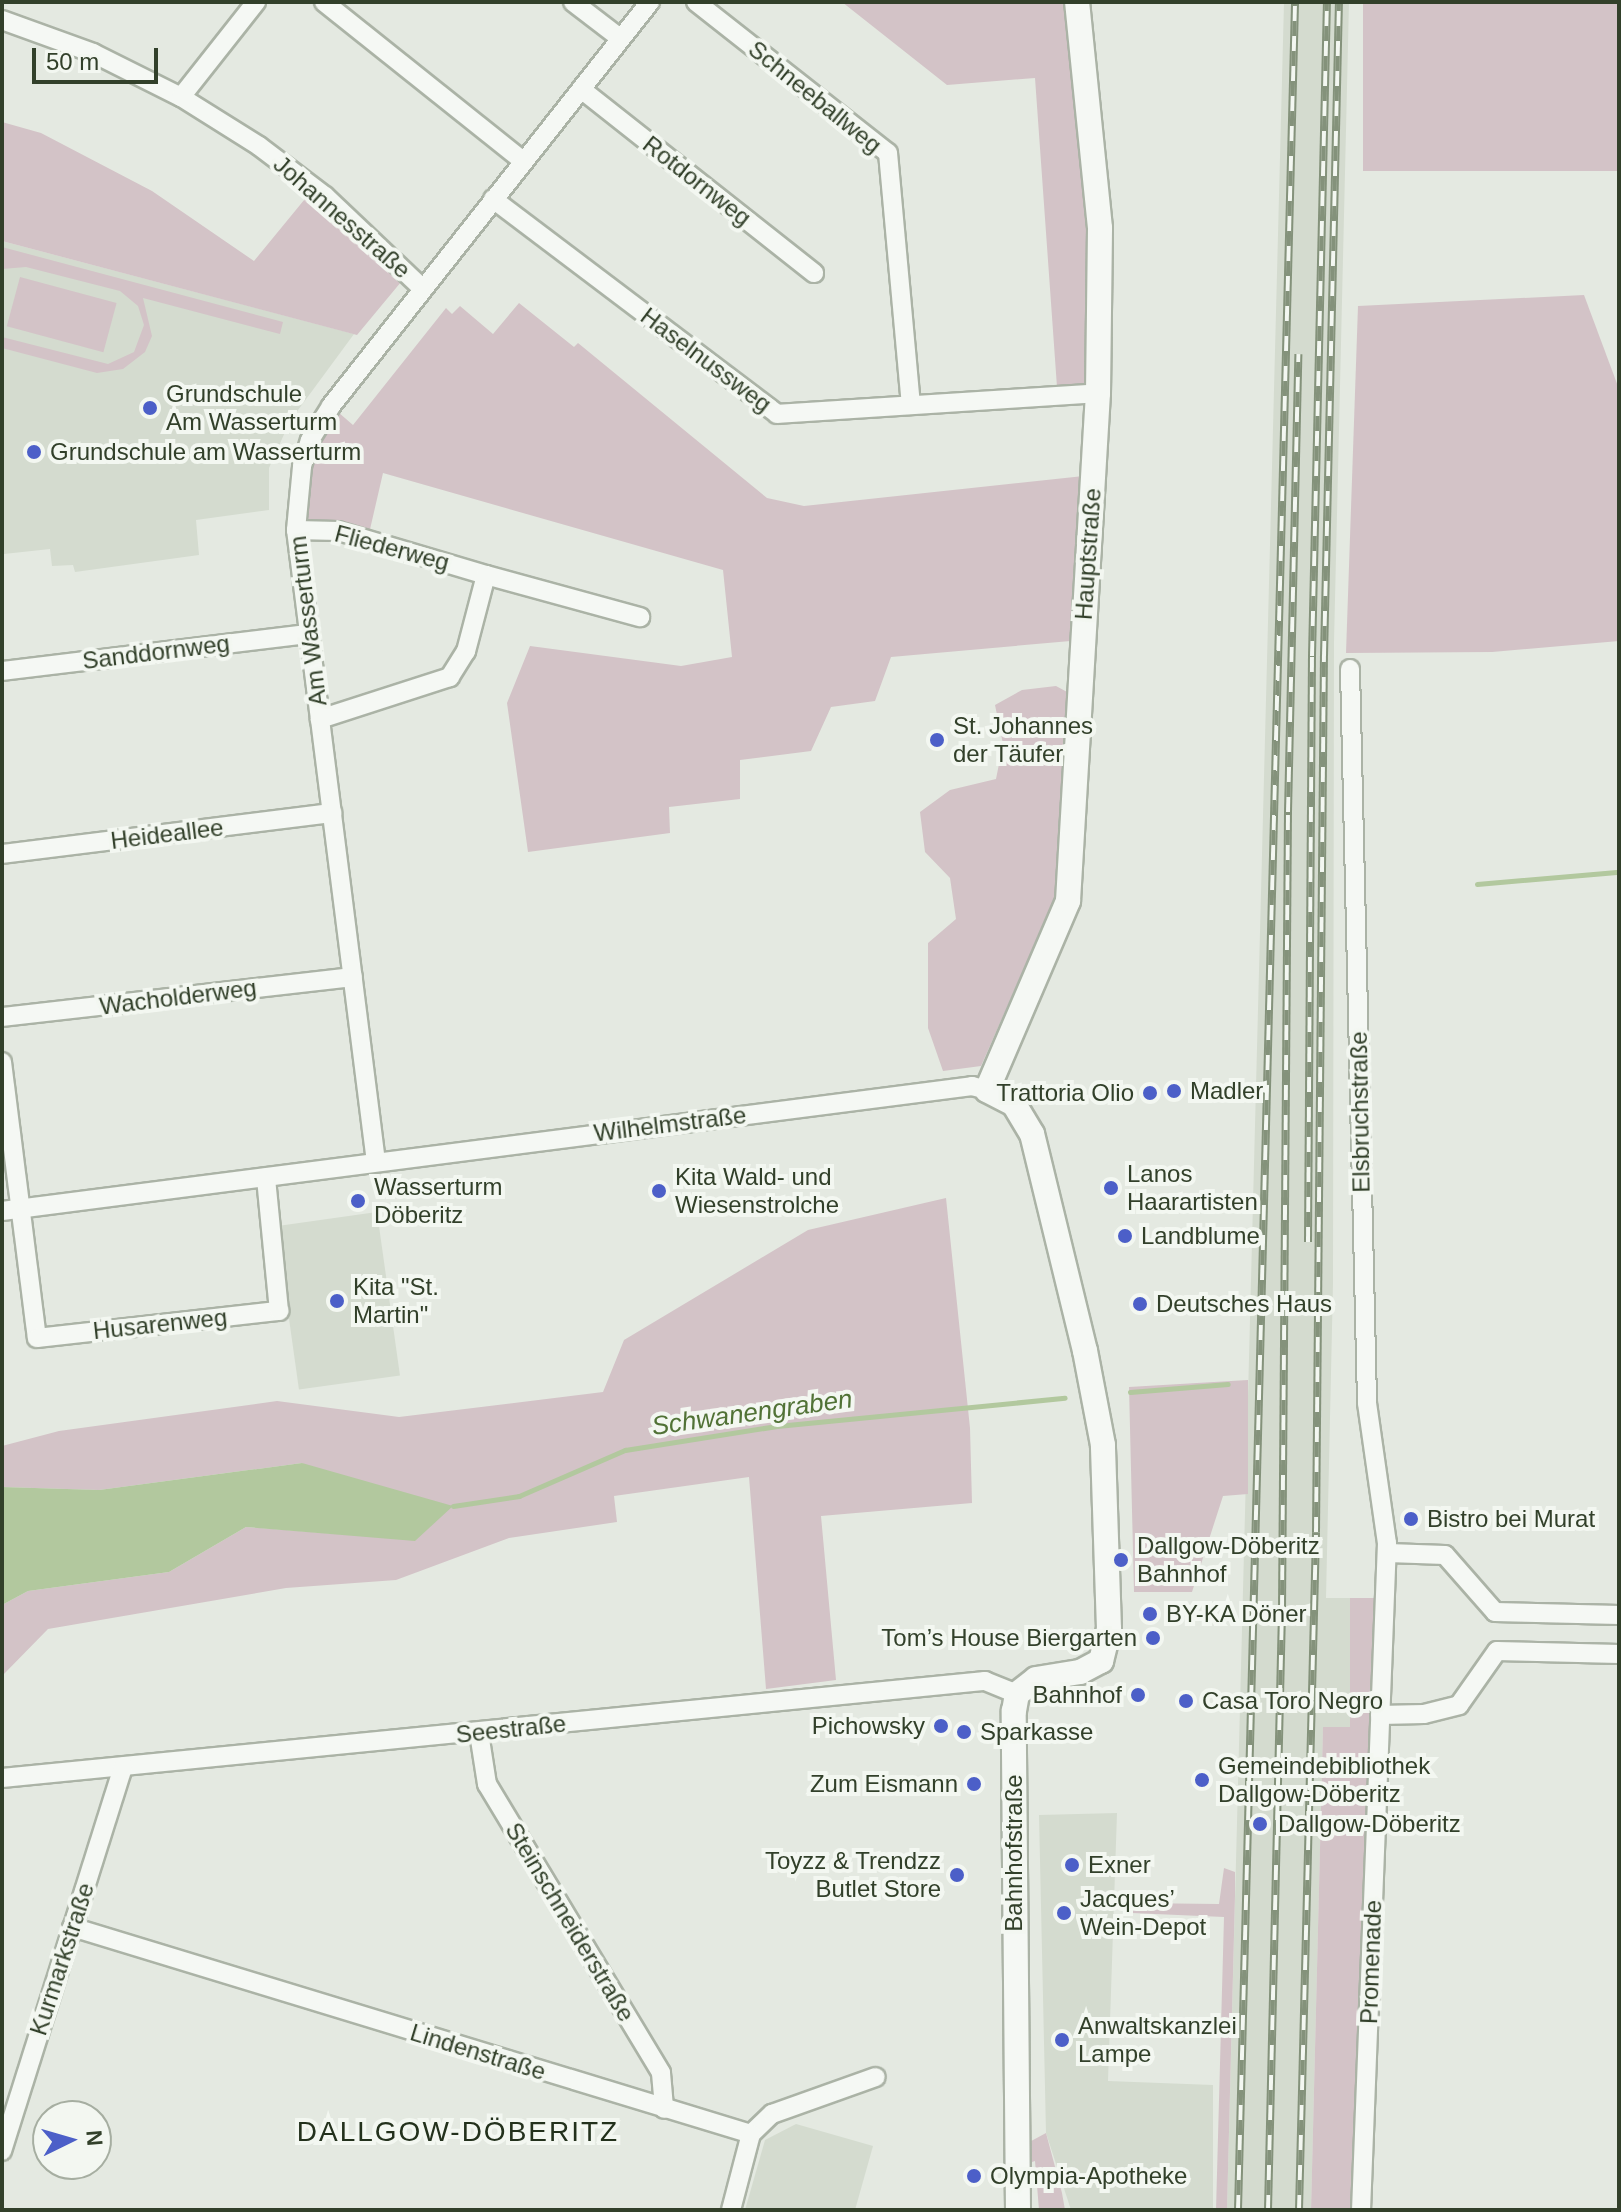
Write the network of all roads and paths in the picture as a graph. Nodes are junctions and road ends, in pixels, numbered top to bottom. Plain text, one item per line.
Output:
1 (256, 2) edge
2 (324, 2) edge
3 (573, 2) edge
4 (650, 2) edge
5 (696, 2) edge
6 (1077, 2) edge
7 (2, 20) edge
8 (620, 38) junction
9 (581, 89) junction
10 (181, 97) junction
11 (522, 160) junction
12 (493, 199) junction
13 (814, 273) dead end
14 (423, 289) junction
15 (1098, 393) junction
16 (911, 405) junction
17 (296, 530) junction
18 (486, 575) junction
19 (640, 617) dead end
20 (309, 634) junction
21 (1350, 669) dead end
22 (2, 671) edge
23 (320, 719) junction
24 (332, 813) junction
25 (2, 854) edge
26 (353, 977) junction
27 (2, 1017) edge
28 (2, 1062) edge
29 (987, 1090) junction
30 (376, 1162) junction
31 (266, 1178) junction
32 (22, 1209) junction
33 (2, 1211) edge
34 (1388, 1553) junction
35 (1619, 1615) edge
36 (1619, 1654) edge
37 (1017, 1694) junction
38 (1380, 1715) junction
39 (479, 1733) junction
40 (123, 1767) junction
41 (2, 1778) edge
42 (72, 1927) junction
43 (876, 2077) dead end
44 (664, 2109) junction
45 (7, 2117) edge
46 (751, 2134) junction
47 (2, 2151) edge
48 (731, 2210) edge
49 (1018, 2210) edge
50 (1361, 2210) edge

1 - 10 street
2 - 11 street
3 - 8 street
4 - 8 street, Am Wasserturm
5 - 16 street, Schneeballweg
6 - 15 street, Hauptstraße
7 - 10 street, Johannesstraße
8 - 9 street, Am Wasserturm
9 - 11 street, Am Wasserturm
9 - 13 street, Rotdornweg
10 - 14 street, Johannesstraße
11 - 12 street, Am Wasserturm
12 - 14 street, Am Wasserturm
12 - 16 street, Haselnussweg
14 - 17 street, Am Wasserturm
15 - 16 street, Haselnussweg
15 - 29 street, Hauptstraße
17 - 18 street, Fliederweg
17 - 20 street, Am Wasserturm
18 - 19 street, Fliederweg
18 - 23 street
20 - 22 street, Sanddornweg
20 - 23 street, Am Wasserturm
21 - 34 street, Elsbruchstraße
23 - 24 street, Am Wasserturm
24 - 25 street, Heideallee
24 - 26 street, Am Wasserturm
26 - 27 street, Wacholderweg
26 - 30 street, Am Wasserturm
28 - 32 street
29 - 30 street, Wilhelmstraße
29 - 37 street
30 - 31 street, Wilhelmstraße
31 - 32 street, Wilhelmstraße
31 - 32 street, Husarenweg
32 - 33 street, Wilhelmstraße
34 - 35 street
34 - 38 street, Elsbruchstraße
36 - 38 street
37 - 39 street, Seestraße
37 - 49 street, Bahnhofstraße
38 - 50 street, Promenade
39 - 40 street, Seestraße
39 - 44 street, Steinschneiderstraße
40 - 41 street, Seestraße
40 - 42 street, Kurmarkstraße
42 - 44 street, Lindenstraße
42 - 45 street, Kurmarkstraße
43 - 46 street
44 - 46 street, Lindenstraße
45 - 47 street, Kurmarkstraße
46 - 48 street

